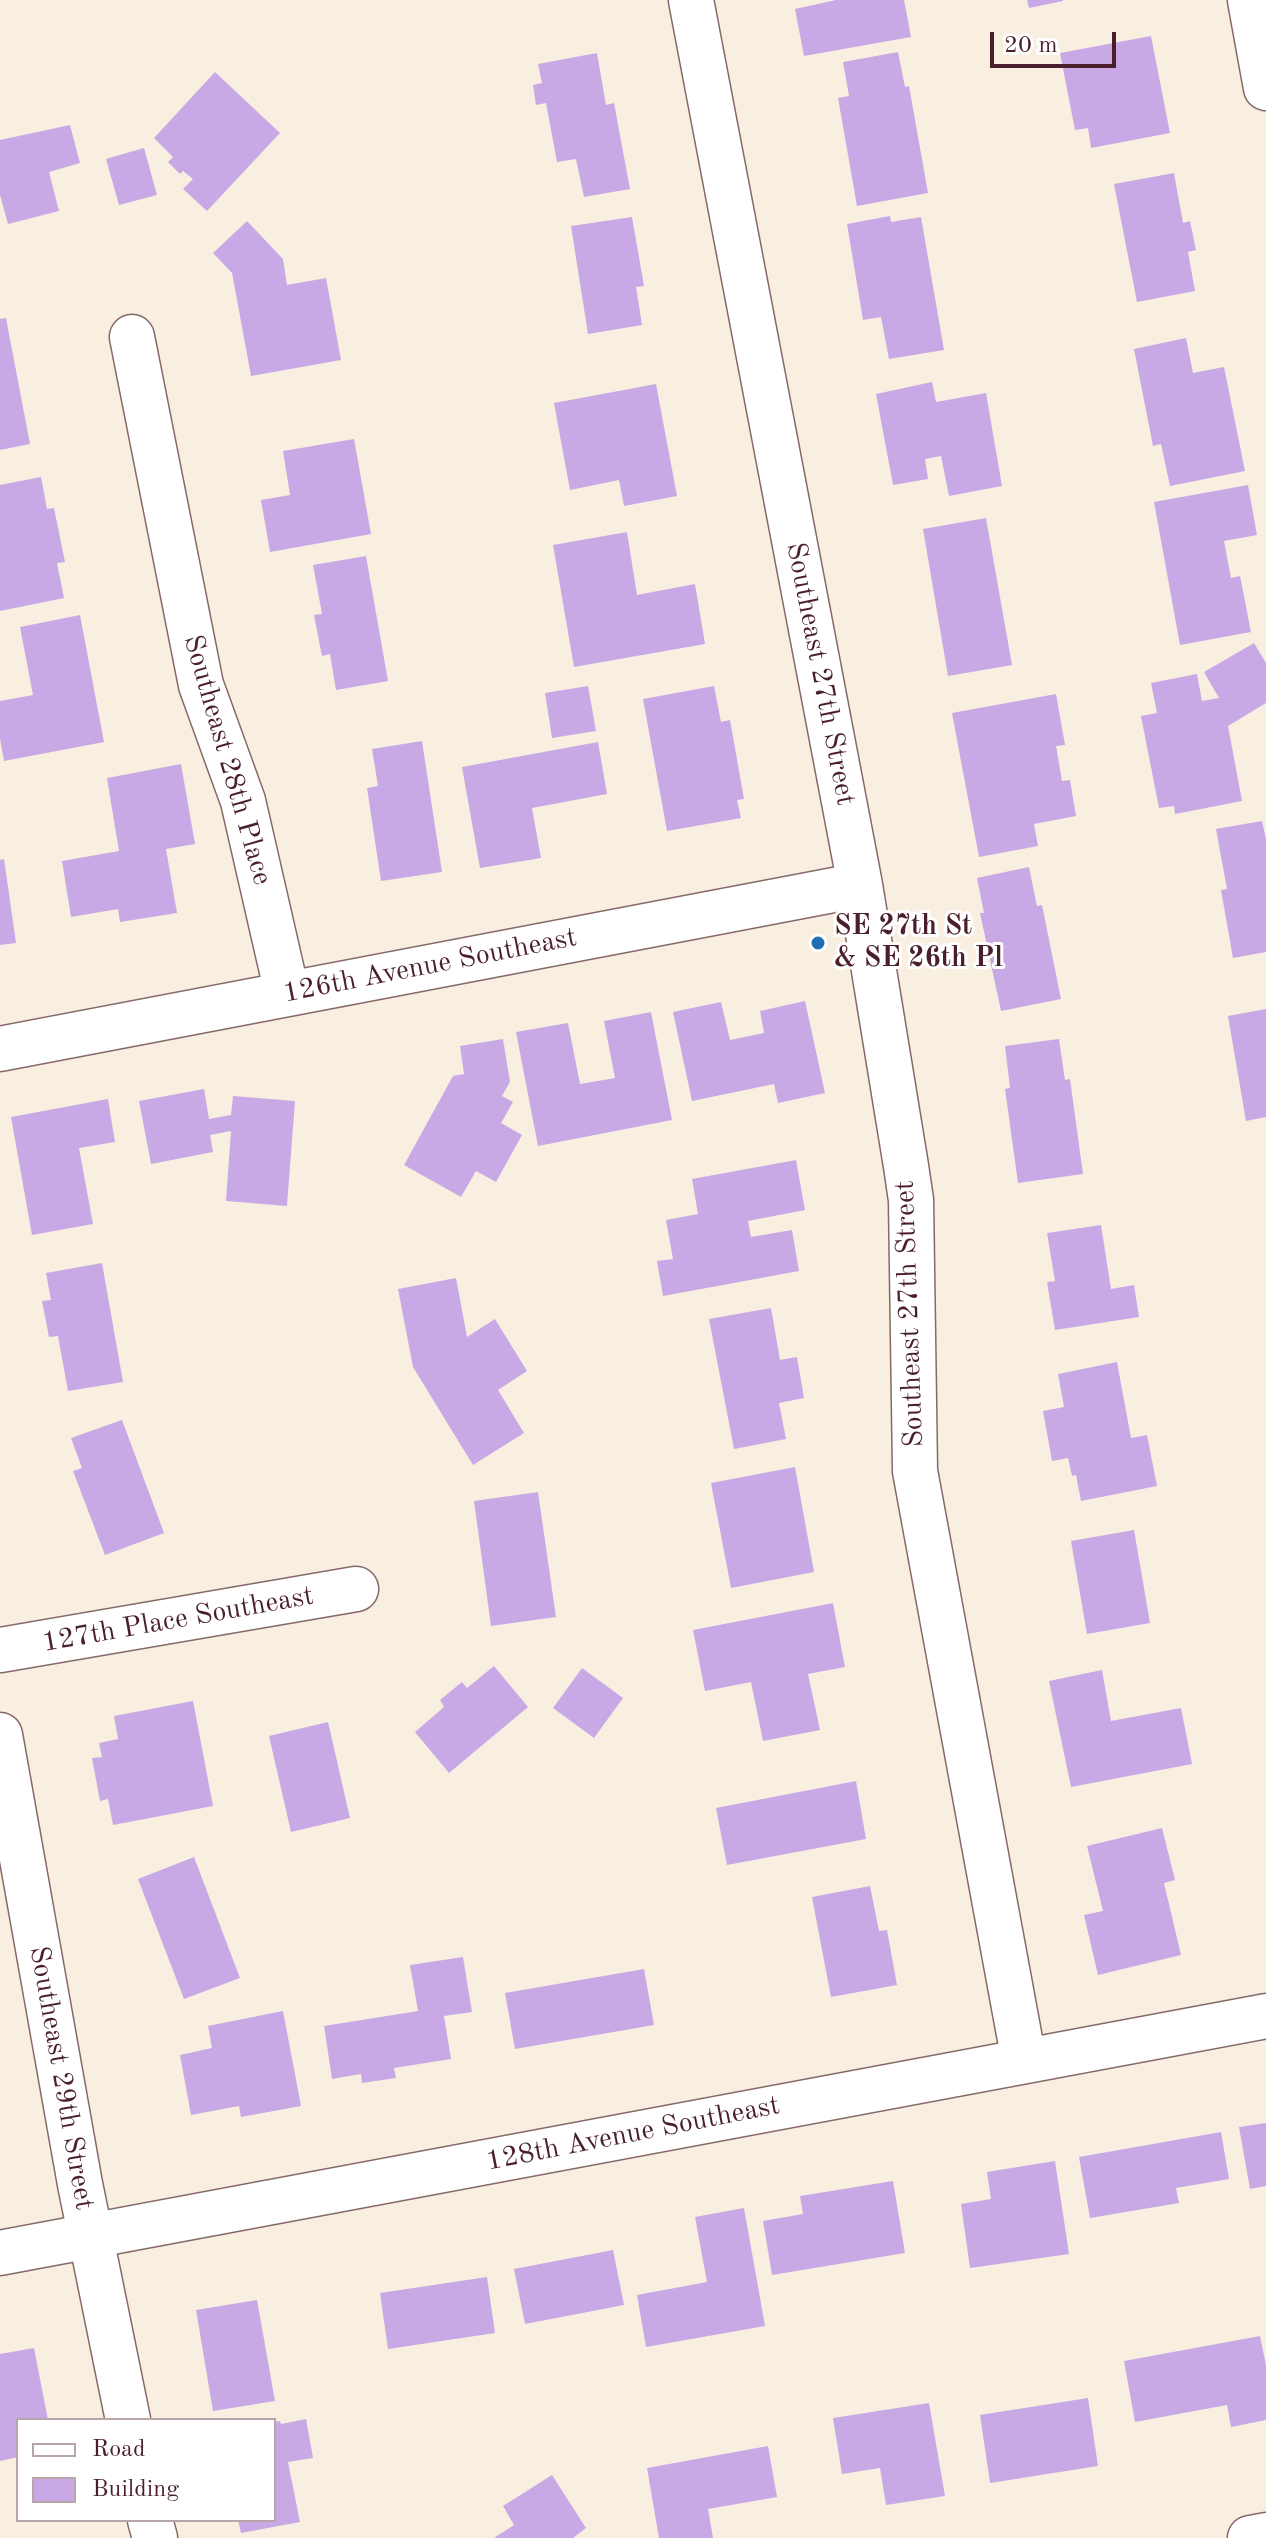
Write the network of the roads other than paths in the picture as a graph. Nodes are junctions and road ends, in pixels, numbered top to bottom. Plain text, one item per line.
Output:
1 (691, 0) edge
2 (1250, 0) edge
3 (1266, 88) edge
4 (132, 337) dead end
5 (860, 885) junction
6 (287, 993) junction
7 (0, 1049) edge
8 (356, 1589) dead end
9 (0, 1650) edge
10 (0, 1735) edge
11 (1266, 2016) edge
12 (1024, 2061) junction
13 (90, 2236) junction
14 (0, 2253) edge
15 (128, 2418) edge
16 (1266, 2535) edge
17 (1250, 2538) edge

1 - 5 street, Southeast 27th Street
2 - 3 street
4 - 6 street, Southeast 28th Place
5 - 6 street, 126th Avenue Southeast
5 - 12 street, Southeast 27th Street
6 - 7 street, 126th Avenue Southeast
8 - 9 street, 127th Place Southeast
10 - 13 street, Southeast 29th Street
11 - 12 street, 128th Avenue Southeast
12 - 13 street, 128th Avenue Southeast
13 - 14 street, 128th Avenue Southeast
13 - 15 street, Southeast 29th Street
16 - 17 street

